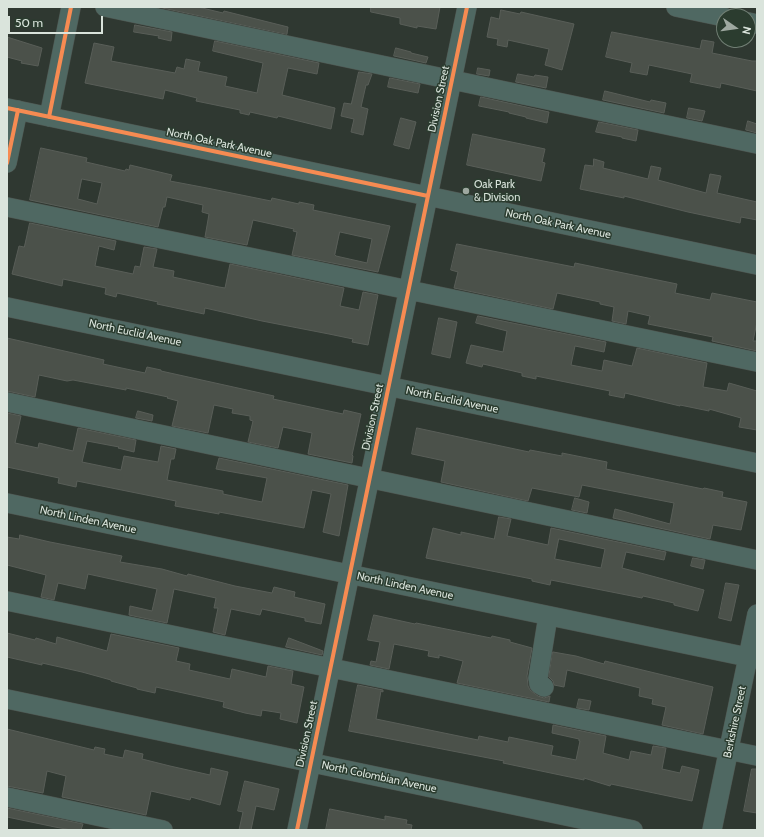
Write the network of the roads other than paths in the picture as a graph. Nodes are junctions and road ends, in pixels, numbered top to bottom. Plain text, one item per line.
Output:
1 (71, 7) edge
2 (105, 7) edge
3 (467, 7) edge
4 (676, 7) edge
5 (716, 15) edge
6 (452, 80) junction
7 (12, 109) edge
8 (49, 117) junction
9 (757, 144) edge
10 (7, 163) edge
11 (428, 196) junction
12 (7, 207) edge
13 (757, 266) edge
14 (409, 290) junction
15 (7, 307) edge
16 (757, 362) edge
17 (389, 386) junction
18 (7, 402) edge
19 (757, 462) edge
20 (370, 478) junction
21 (7, 503) edge
22 (757, 560) edge
23 (350, 575) junction
24 (7, 601) edge
25 (757, 614) edge
26 (548, 616) junction
27 (753, 658) edge
28 (330, 668) junction
29 (544, 687) dead end
30 (7, 699) edge
31 (729, 750) junction
32 (757, 756) edge
33 (311, 763) junction
34 (7, 797) edge
35 (163, 830) edge
36 (297, 830) edge
37 (633, 830) edge
38 (712, 830) edge

1 - 8 street
2 - 6 street
3 - 6 street, Division Street
4 - 5 street
6 - 9 street
6 - 11 street, Division Street
7 - 8 street, North Oak Park Avenue
7 - 10 street
8 - 11 street, North Oak Park Avenue
11 - 13 street, North Oak Park Avenue
11 - 14 street, Division Street
12 - 14 street
14 - 16 street
14 - 17 street, Division Street
15 - 17 street, North Euclid Avenue
17 - 19 street, North Euclid Avenue
17 - 20 street, Division Street
18 - 20 street
20 - 22 street
20 - 23 street, Division Street
21 - 23 street, North Linden Avenue
23 - 26 street, North Linden Avenue
23 - 28 street, Division Street
24 - 28 street
25 - 27 street, Berkshire Street
26 - 27 street, North Linden Avenue
26 - 29 street
27 - 31 street, Berkshire Street
28 - 31 street
28 - 33 street, Division Street
30 - 33 street, North Colombian Avenue
31 - 32 street
31 - 38 street, Berkshire Street
33 - 36 street, Division Street
33 - 37 street, North Colombian Avenue
34 - 35 street

